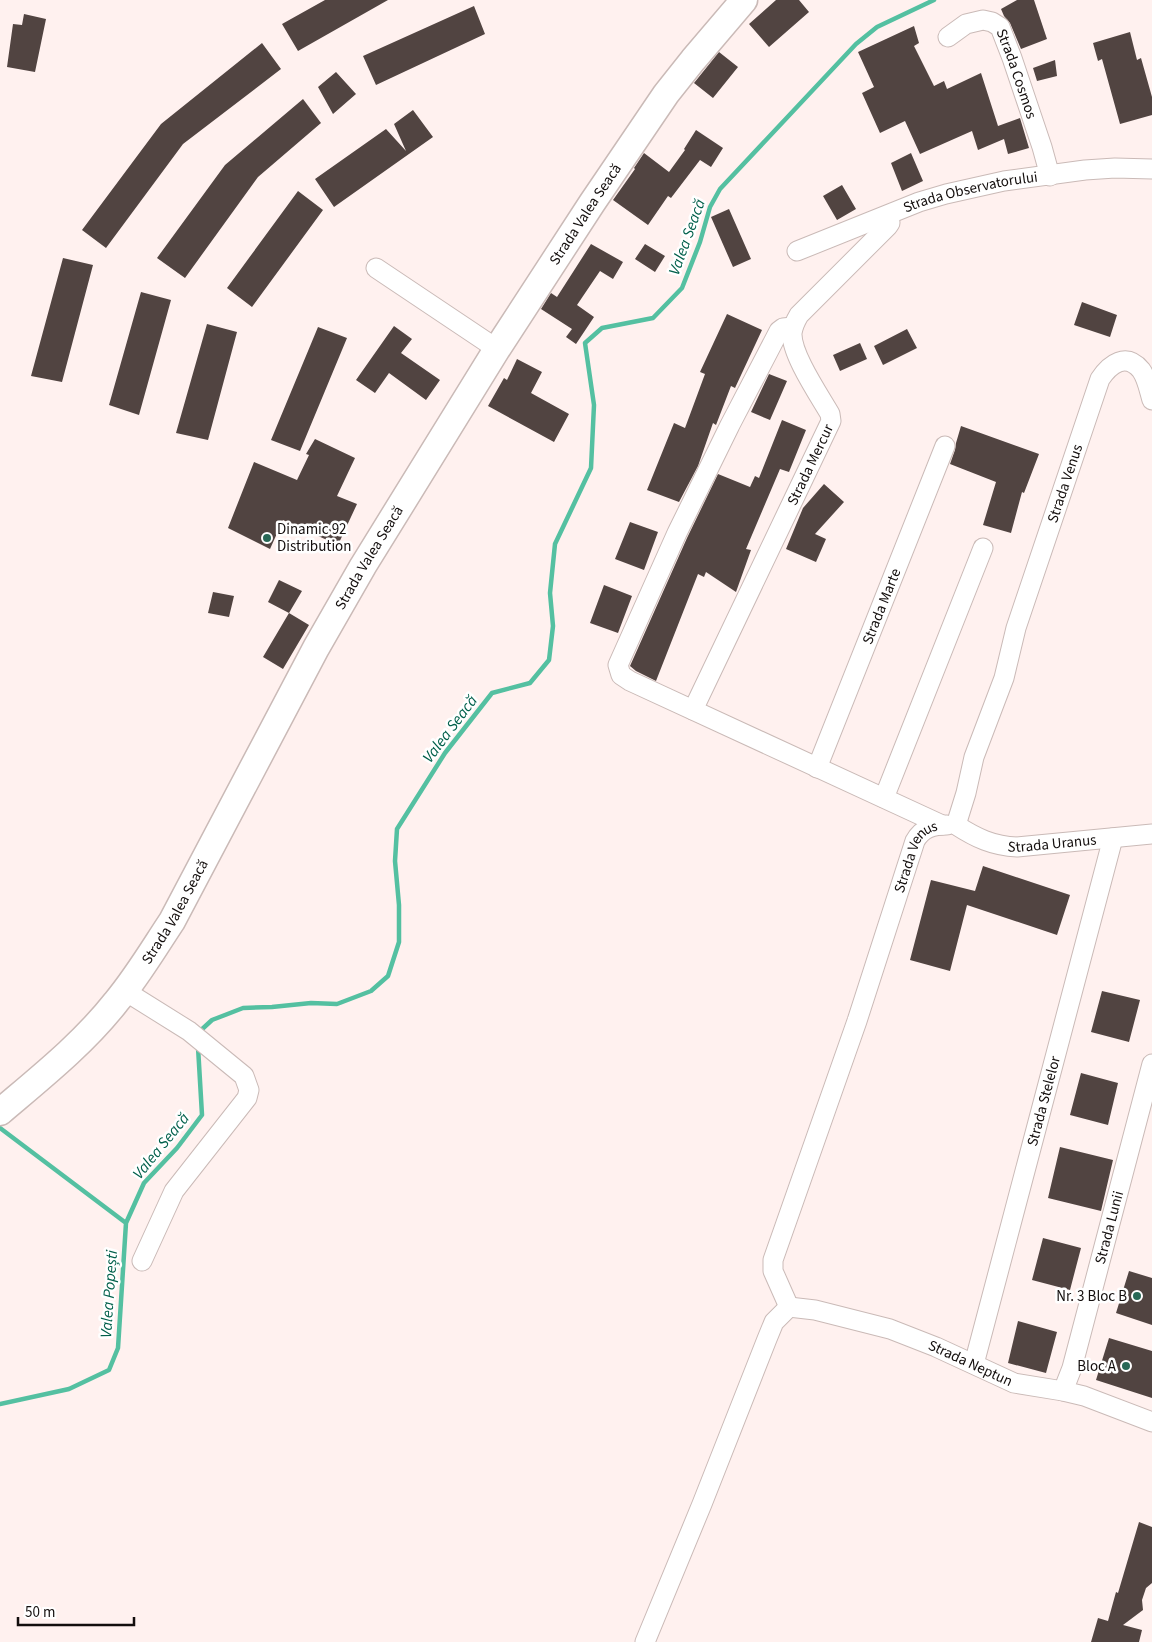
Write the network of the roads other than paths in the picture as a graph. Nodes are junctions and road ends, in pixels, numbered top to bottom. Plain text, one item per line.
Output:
1 (744, 0) edge
2 (948, 37) dead end
3 (1152, 169) edge
4 (1050, 176) junction
5 (889, 214) junction
6 (797, 251) dead end
7 (376, 268) dead end
8 (793, 327) junction
9 (497, 349) junction
10 (1152, 400) edge
11 (945, 446) dead end
12 (983, 548) dead end
13 (693, 710) junction
14 (817, 768) junction
15 (884, 798) junction
16 (949, 825) junction
17 (1152, 834) edge
18 (1113, 838) junction
19 (125, 991) junction
20 (1152, 1064) edge
21 (1, 1112) edge
22 (142, 1261) dead end
23 (789, 1307) junction
24 (974, 1364) junction
25 (1063, 1391) junction
26 (1152, 1422) edge
27 (645, 1642) edge

1 - 9 main road, Strada Valea Seacă
2 - 4 street, Strada Cosmos
3 - 4 street, Strada Observatorului
4 - 5 street, Strada Observatorului
5 - 6 street, Strada Observatorului
5 - 8 street
7 - 9 street
8 - 13 street, Strada Mercur
8 - 13 street, Strada Uranus
9 - 19 main road, Strada Valea Seacă
10 - 16 street, Strada Venus
11 - 14 street, Strada Marte
12 - 15 street
13 - 14 street, Strada Uranus
14 - 15 street, Strada Uranus
15 - 16 street, Strada Uranus
16 - 18 street, Strada Uranus
16 - 23 street, Strada Venus
17 - 18 street, Strada Uranus
18 - 24 street, Strada Stelelor
19 - 21 main road, Strada Valea Seacă
19 - 22 street
20 - 25 street, Strada Lunii
23 - 24 street, Strada Neptun
23 - 27 street
24 - 25 street, Strada Neptun
25 - 26 street, Strada Neptun

